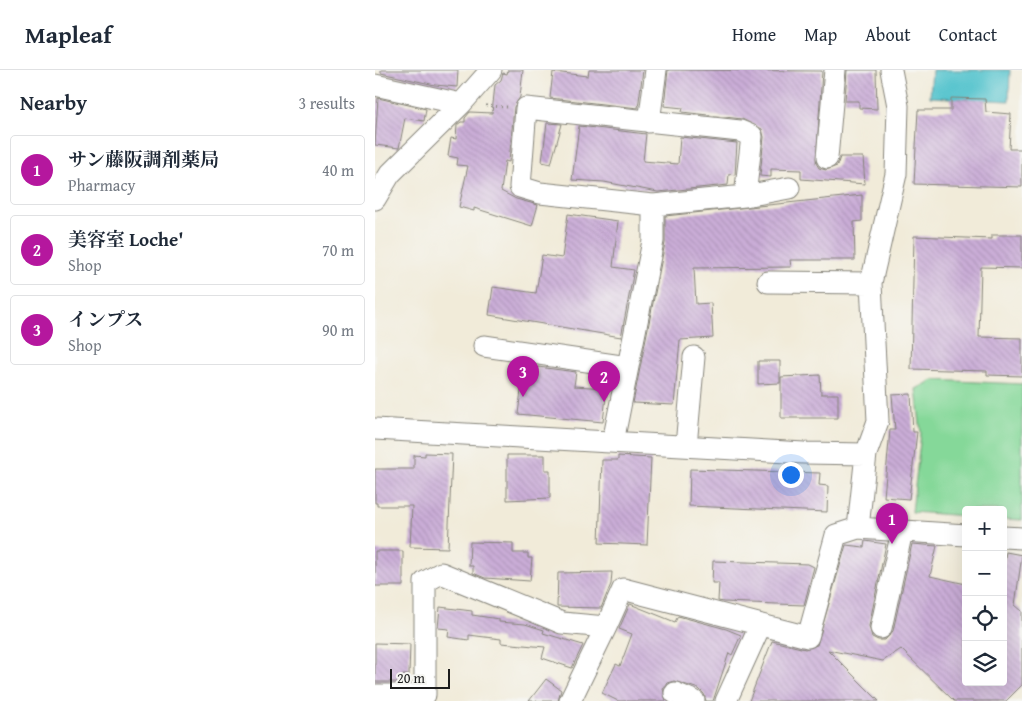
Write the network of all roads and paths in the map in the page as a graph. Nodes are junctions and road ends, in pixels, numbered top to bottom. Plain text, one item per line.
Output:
1 (491, 70) edge
2 (656, 70) edge
3 (835, 70) edge
4 (891, 70) edge
5 (375, 86) edge
6 (461, 104) junction
7 (526, 108) junction
8 (649, 122) junction
9 (827, 158) dead end
10 (789, 188) dead end
11 (745, 196) junction
12 (375, 199) edge
13 (653, 205) junction
14 (768, 282) dead end
15 (871, 283) junction
16 (484, 346) dead end
17 (694, 357) dead end
18 (628, 367) junction
19 (375, 429) edge
20 (613, 442) junction
21 (686, 446) junction
22 (866, 454) junction
23 (858, 528) junction
24 (902, 531) junction
25 (962, 534) edge
26 (1007, 537) edge
27 (1022, 538) edge
28 (760, 626) junction
29 (606, 627) junction
30 (881, 628) dead end
31 (375, 695) edge
32 (570, 701) edge
33 (726, 701) edge

1 - 6 street
2 - 8 street
3 - 9 street
4 - 15 street
5 - 6 street
6 - 7 path
6 - 12 street
7 - 8 street
7 - 13 street
8 - 11 street
10 - 11 street
11 - 13 street
13 - 18 street
14 - 15 street
15 - 22 street
16 - 18 street
17 - 21 street
18 - 20 street
19 - 20 street
20 - 21 street
21 - 22 street
22 - 23 street
23 - 24 street
23 - 28 street
24 - 25 street
24 - 30 street
26 - 27 street
28 - 29 street
28 - 33 street
29 - 31 street
29 - 32 street

